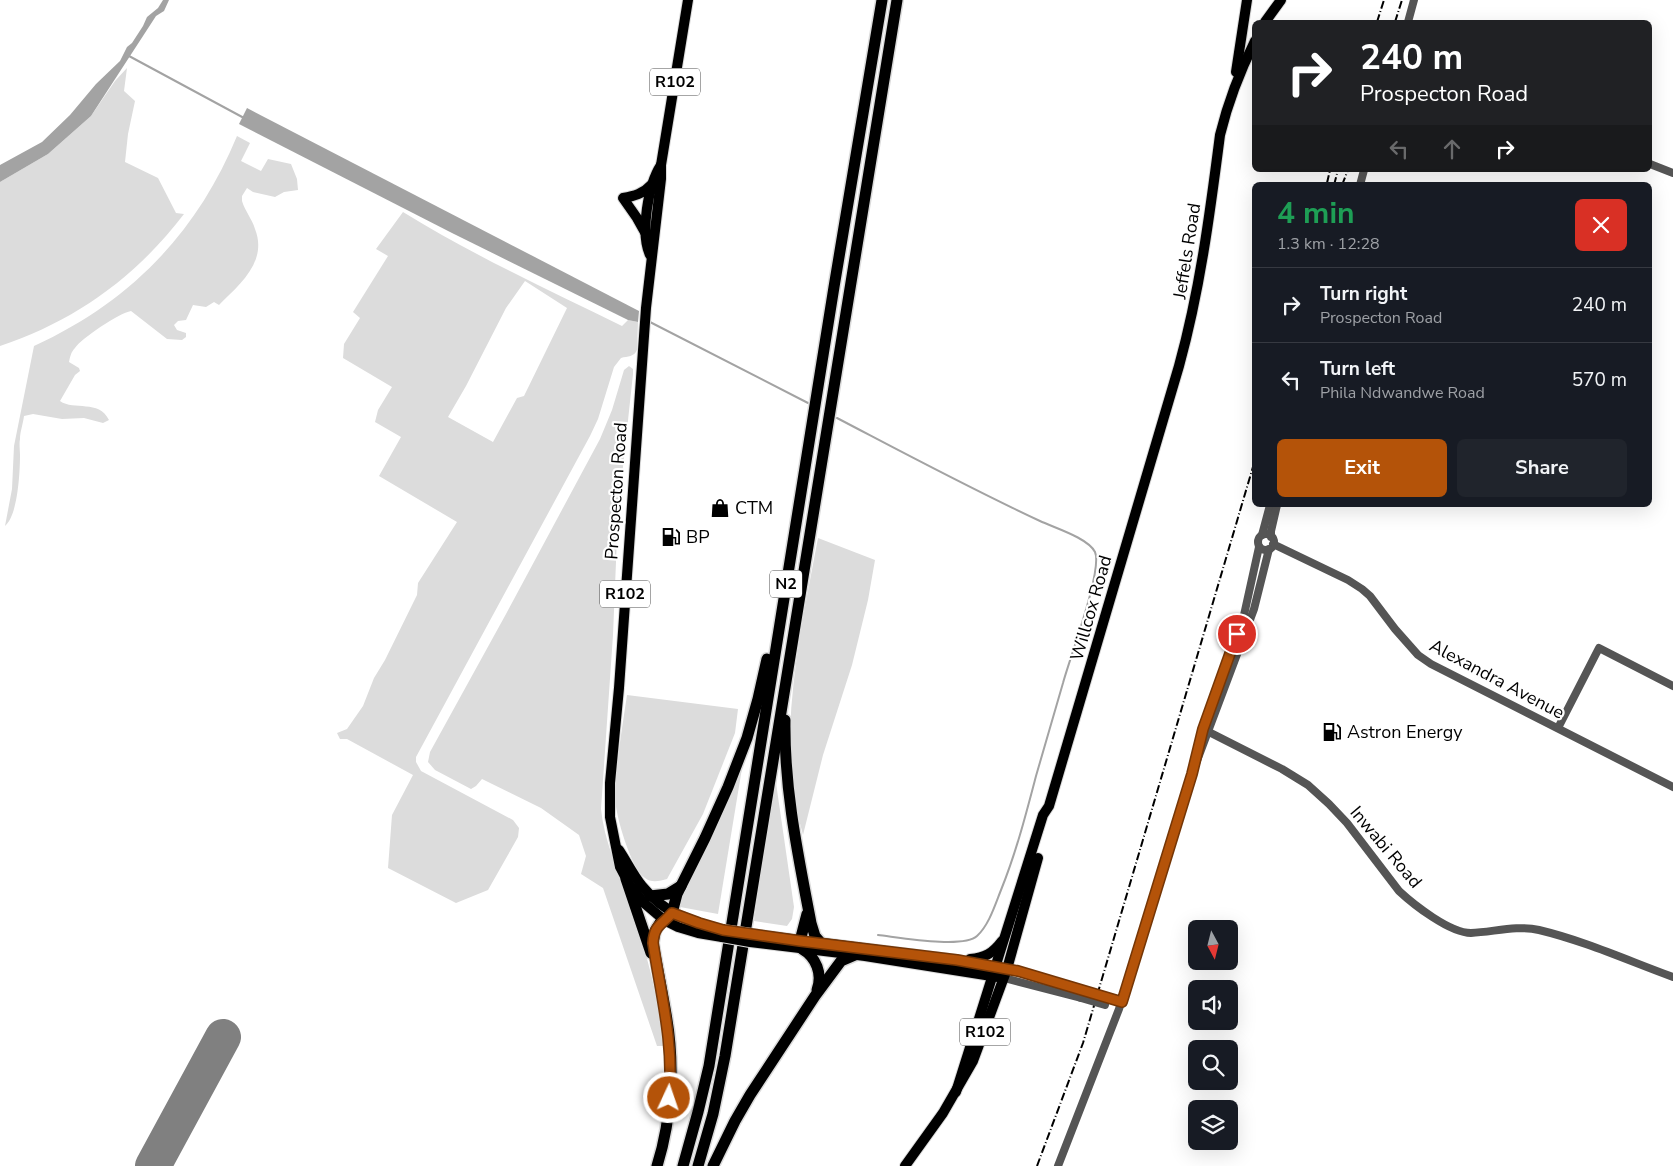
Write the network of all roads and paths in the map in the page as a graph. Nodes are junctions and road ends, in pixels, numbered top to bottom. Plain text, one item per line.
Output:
1 (688, 0) edge
2 (882, 0) edge
3 (897, 0) edge
4 (1414, 0) edge
5 (1247, 2) edge
6 (1278, 3) edge
7 (1266, 20) edge
8 (1409, 20) edge
9 (1252, 47) edge
10 (1234, 88) junction
11 (661, 164) junction
12 (1652, 165) edge
13 (1673, 173) edge
14 (651, 185) junction
15 (646, 236) junction
16 (651, 256) junction
17 (1164, 418) joint
18 (1269, 507) edge
19 (1277, 507) edge
20 (1262, 535) junction
21 (1271, 543) junction
22 (1259, 547) junction
23 (781, 617) junction
24 (785, 686) junction
25 (1673, 686) edge
26 (1558, 728) junction
27 (1206, 730) junction
28 (1673, 787) edge
29 (1049, 806) junction
30 (617, 848) junction
31 (626, 879) junction
32 (681, 886) junction
33 (650, 896) junction
34 (808, 908) junction
35 (668, 916) junction
36 (1007, 934) junction
37 (821, 943) junction
38 (801, 945) junction
39 (855, 955) junction
40 (957, 960) junction
41 (657, 971) junction
42 (994, 971) junction
43 (1006, 973) junction
44 (1673, 977) edge
45 (815, 996) junction
46 (1120, 1005) junction
47 (956, 1092) junction
48 (657, 1166) edge
49 (683, 1166) edge
50 (698, 1166) edge
51 (714, 1166) edge
52 (905, 1166) edge
53 (1058, 1166) edge

1 - 11 main road, R102
2 - 23 highway, N2
3 - 24 highway, N2
4 - 8 street
5 - 10 main road
6 - 7 main road
9 - 10 main road
10 - 17 main road, Jeffels Road
11 - 14 main road, R102
11 - 16 main road, R102
12 - 13 street
14 - 15 main road, R102
14 - 15 main road
15 - 16 main road, R102
16 - 30 main road, Prospecton Road / R102
17 - 29 main road, Willcox Road
18 - 20 street
19 - 21 street
20 - 21 street
20 - 22 street
21 - 22 street
21 - 26 street, Alexandra Avenue
21 - 27 street
22 - 27 street
23 - 32 highway
23 - 49 highway, N2
24 - 34 highway
24 - 50 highway, N2
25 - 26 street
26 - 28 street, Alexandra Avenue
27 - 44 street, Inwabi Road
27 - 46 street
29 - 36 main road, Willcox Road
29 - 43 main road, Willcox Road
30 - 31 main road, Prospecton Road / R102
30 - 33 main road, Prospecton Road / R102
31 - 35 main road, Prospecton Road / R102
31 - 41 highway
32 - 33 highway
32 - 35 highway
33 - 35 main road, Prospecton Road / R102
34 - 37 highway
34 - 38 highway
35 - 38 main road, Prospecton Road / R102, bridge
35 - 41 highway
36 - 40 main road
36 - 42 main road, Willcox Road
37 - 38 main road, Prospecton Road / R102
37 - 40 main road, Prospecton Road / R102
38 - 39 main road, Prospecton Road / R102
38 - 45 highway
39 - 42 main road, Prospecton Road / R102
39 - 45 highway
40 - 42 main road, Prospecton Road / R102
41 - 48 highway
42 - 43 main road, Prospecton Road / R102
42 - 47 main road, R102
43 - 46 street, Prospecton Road, bridge
43 - 47 main road, R102
45 - 51 highway
46 - 53 street
47 - 52 main road, R102

